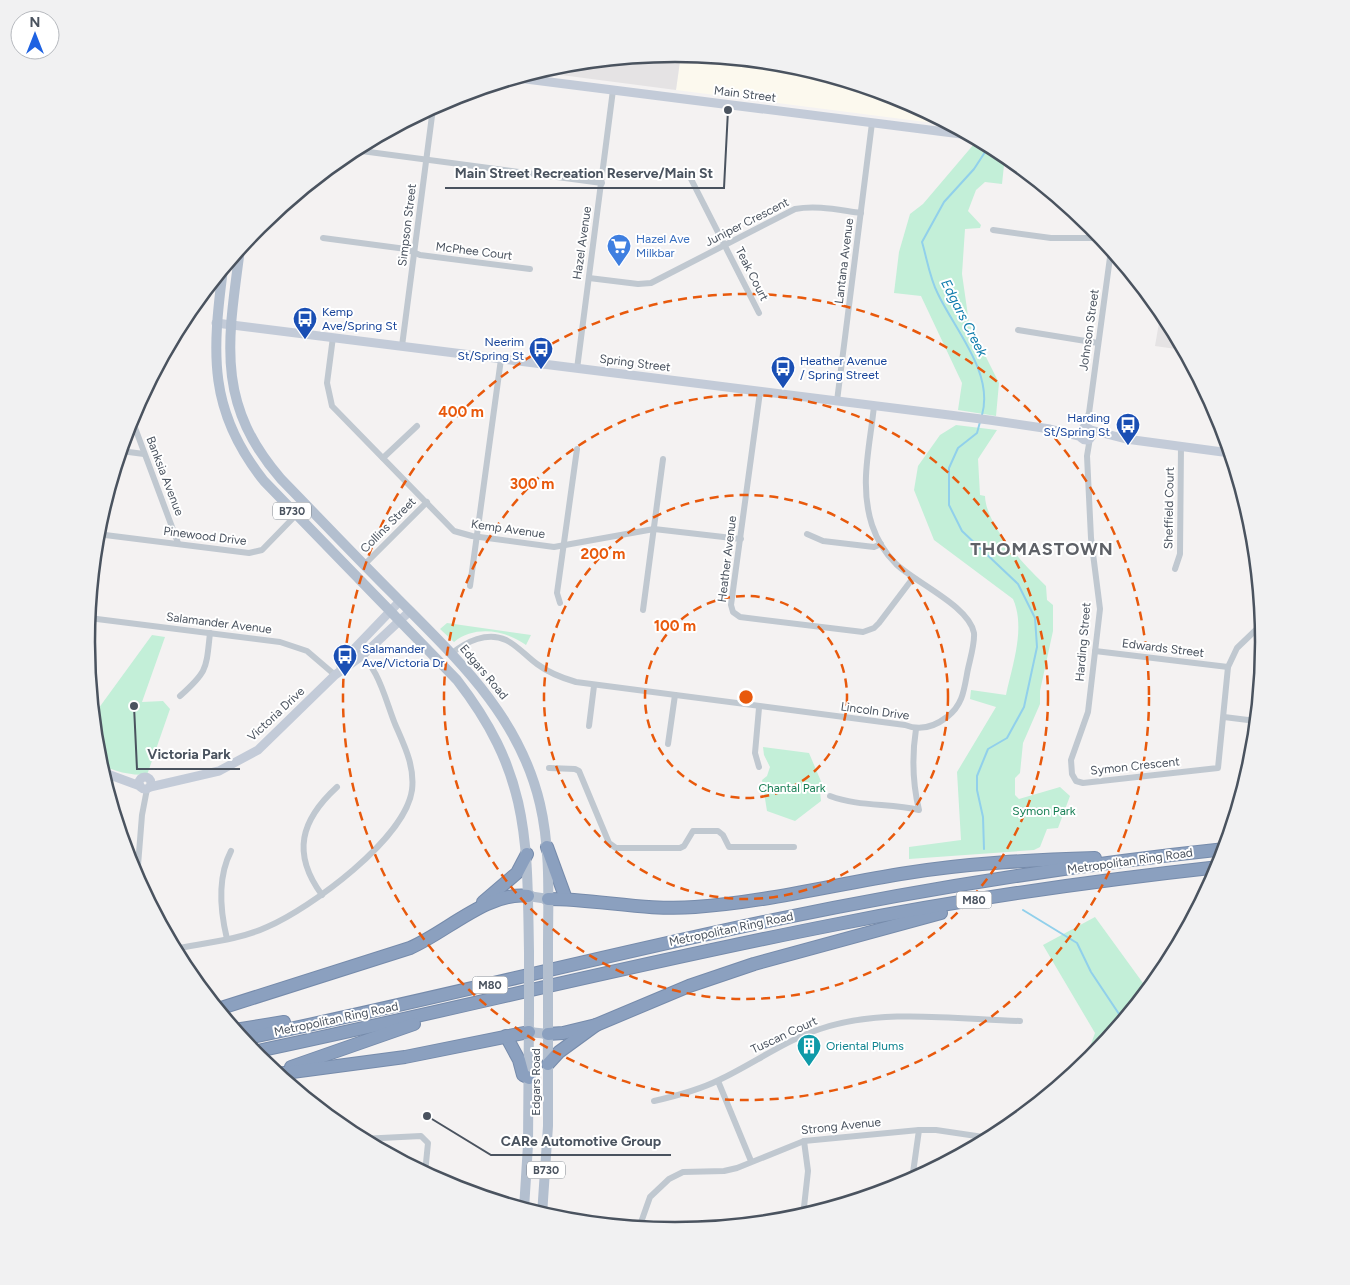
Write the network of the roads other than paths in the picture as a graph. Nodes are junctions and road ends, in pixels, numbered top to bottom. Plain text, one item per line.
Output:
1 (534, 80) edge
2 (613, 90) junction
3 (432, 116) edge
4 (872, 123) junction
5 (952, 133) edge
6 (367, 152) edge
7 (427, 159) junction
8 (691, 179) dead end
9 (602, 183) junction
10 (861, 213) junction
11 (994, 230) dead end
12 (323, 238) dead end
13 (1091, 238) edge
14 (724, 246) junction
15 (414, 254) junction
16 (1110, 259) edge
17 (238, 261) edge
18 (530, 269) dead end
19 (589, 278) junction
20 (222, 281) edge
21 (760, 313) dead end
22 (216, 323) junction
23 (230, 324) junction
24 (1018, 330) dead end
25 (333, 338) junction
26 (1098, 343) junction
27 (402, 346) junction
28 (501, 359) junction
29 (577, 369) junction
30 (760, 392) junction
31 (837, 401) junction
32 (874, 406) junction
33 (417, 426) dead end
34 (136, 430) edge
35 (1086, 434) junction
36 (1181, 446) junction
37 (577, 450) dead end
38 (128, 452) edge
39 (1222, 452) edge
40 (144, 454) junction
41 (383, 458) junction
42 (663, 459) dead end
43 (428, 502) junction
44 (296, 515) junction
45 (654, 529) junction
46 (807, 534) dead end
47 (105, 535) edge
48 (477, 537) junction
49 (740, 539) junction
50 (178, 544) junction
51 (881, 544) junction
52 (563, 546) junction
53 (364, 565) junction
54 (1175, 569) dead end
55 (913, 578) junction
56 (470, 586) dead end
57 (400, 601) junction
58 (560, 603) dead end
59 (643, 610) dead end
60 (390, 611) junction
61 (410, 611) junction
62 (96, 619) edge
63 (400, 621) junction
64 (1255, 631) edge
65 (210, 633) junction
66 (354, 649) junction
67 (1095, 651) junction
68 (452, 654) junction
69 (362, 656) junction
70 (1228, 667) junction
71 (336, 675) junction
72 (594, 686) junction
73 (675, 695) junction
74 (180, 696) dead end
75 (759, 708) junction
76 (1088, 712) joint
77 (1224, 717) junction
78 (1250, 720) edge
79 (589, 726) dead end
80 (916, 729) junction
81 (668, 744) dead end
82 (759, 767) dead end
83 (550, 768) dead end
84 (111, 775) edge
85 (145, 785) junction
86 (337, 787) dead end
87 (830, 796) dead end
88 (547, 846) junction
89 (794, 847) dead end
90 (1216, 850) edge
91 (232, 851) dead end
92 (527, 854) junction
93 (1153, 856) junction
94 (138, 862) edge
95 (1209, 868) edge
96 (1023, 893) junction
97 (322, 895) junction
98 (528, 896) junction
99 (548, 899) junction
100 (566, 899) junction
101 (472, 912) junction
102 (227, 939) junction
103 (182, 947) edge
104 (490, 999) junction
105 (404, 1005) junction
106 (224, 1007) edge
107 (1020, 1021) dead end
108 (596, 1025) junction
109 (243, 1029) edge
110 (529, 1032) junction
111 (548, 1034) junction
112 (506, 1036) junction
113 (250, 1037) edge
114 (262, 1050) edge
115 (548, 1064) junction
116 (284, 1070) edge
117 (285, 1072) edge
118 (529, 1078) junction
119 (718, 1081) junction
120 (654, 1101) dead end
121 (919, 1130) junction
122 (979, 1136) edge
123 (374, 1138) edge
124 (804, 1141) junction
125 (751, 1161) junction
126 (426, 1166) edge
127 (913, 1171) edge
128 (524, 1203) edge
129 (542, 1207) edge
130 (804, 1208) edge
131 (641, 1221) edge

1 - 2 street, Main Street
2 - 4 street, Main Street
2 - 9 street, Hazel Avenue
3 - 7 street, Simpson Street
4 - 5 street, Main Street
4 - 10 street, Lantana Avenue
6 - 7 street
7 - 9 street
7 - 15 street, Simpson Street
8 - 14 street, Teak Court
9 - 19 street, Hazel Avenue
10 - 14 street, Juniper Crescent
10 - 31 street, Lantana Avenue
11 - 13 street
12 - 15 street, McPhee Court
14 - 19 street, Juniper Crescent
14 - 21 street, Teak Court
15 - 18 street, McPhee Court
15 - 27 street, Simpson Street
16 - 26 street, Johnson Street
17 - 23 main road, Edgars Road / B730
19 - 29 street, Hazel Avenue
20 - 22 main road, Edgars Road / B730
22 - 23 street, Spring Street
22 - 44 main road, Edgars Road / B730
23 - 25 street, Spring Street
23 - 53 main road, Edgars Road / B730
24 - 26 street
25 - 27 street, Spring Street
25 - 41 street, Kemp Avenue
26 - 35 street, Johnson Street
27 - 28 street, Spring Street
28 - 29 street, Spring Street
28 - 48 street
29 - 30 street, Spring Street
30 - 31 street, Spring Street
30 - 49 street, Heather Avenue
31 - 32 street, Spring Street
32 - 35 street, Spring Street
32 - 51 street, Lincoln Drive
33 - 41 street
34 - 40 street, Banksia Avenue
35 - 36 street, Spring Street
35 - 67 street, Harding Street
36 - 39 street, Spring Street
36 - 54 street, Sheffield Court
37 - 52 street
38 - 40 street
40 - 50 street, Banksia Avenue
41 - 43 street, Kemp Avenue
42 - 45 street
43 - 48 street, Kemp Avenue
43 - 53 street, Collins Street
44 - 50 street, Pinewood Drive
44 - 60 main road, Edgars Road / B730
45 - 49 street, Kemp Avenue
45 - 52 street, Kemp Avenue
45 - 59 street
46 - 51 street
47 - 50 street, Pinewood Drive
48 - 52 street, Kemp Avenue
48 - 56 street
49 - 55 street, Heather Avenue
51 - 55 street, Lincoln Drive
52 - 58 street
53 - 57 main road, Edgars Road / B730
55 - 80 street, Lincoln Drive
57 - 60 street, Victoria Drive
57 - 61 main road, Edgars Road / B730
60 - 63 main road, Edgars Road / B730
60 - 66 street, Victoria Drive
61 - 63 street, Victoria Drive
61 - 68 main road, Edgars Road / B730
62 - 65 street, Salamander Avenue
63 - 69 street, Victoria Drive
63 - 92 main road, Edgars Road / B730
64 - 70 street
65 - 71 street, Salamander Avenue
65 - 74 street
66 - 69 street
66 - 71 street, Victoria Drive
67 - 70 street, Edwards Street
67 - 76 street, Harding Street
68 - 72 street, Lincoln Drive
68 - 88 main road, Edgars Road / B730
69 - 71 street, Victoria Drive
69 - 97 street
70 - 77 street
71 - 85 street, Victoria Drive
72 - 73 street, Lincoln Drive
72 - 79 street
73 - 75 street, Lincoln Drive
73 - 81 street
75 - 80 street, Lincoln Drive
75 - 82 street
76 - 77 street, Symon Crescent
77 - 78 street
80 - 87 street
83 - 89 street
84 - 85 street, Victoria Drive
85 - 94 street
86 - 97 street
88 - 99 main road, Edgars Road / B730
88 - 100 highway
90 - 93 highway, Metropolitan Ring Road / M80
91 - 102 street
92 - 98 main road, Edgars Road / B730
92 - 101 highway
93 - 100 highway
93 - 105 highway, Metropolitan Ring Road / M80
95 - 96 highway, Metropolitan Ring Road / M80
96 - 104 highway, Metropolitan Ring Road / M80
96 - 108 highway
97 - 102 street
98 - 99 main road
98 - 101 highway
98 - 110 main road, Edgars Road / B730, bridge
99 - 100 highway
99 - 111 main road, Edgars Road / B730, bridge
101 - 106 highway
102 - 103 street
104 - 114 highway, Metropolitan Ring Road / M80
104 - 116 highway
105 - 109 highway
105 - 113 highway, Metropolitan Ring Road / M80
107 - 119 street, Tuscan Court
108 - 111 highway
108 - 115 highway
110 - 111 main road
110 - 112 highway
110 - 118 main road, Edgars Road / B730
111 - 115 main road, Edgars Road / B730
112 - 117 highway
112 - 118 highway
115 - 129 main road, Edgars Road / B730
118 - 128 main road, Edgars Road / B730
119 - 120 street, Tuscan Court
119 - 125 street
121 - 122 street, Strong Avenue
121 - 124 street, Strong Avenue
121 - 127 street
123 - 126 street
124 - 125 street, Strong Avenue
124 - 130 street
125 - 131 street, Strong Avenue

